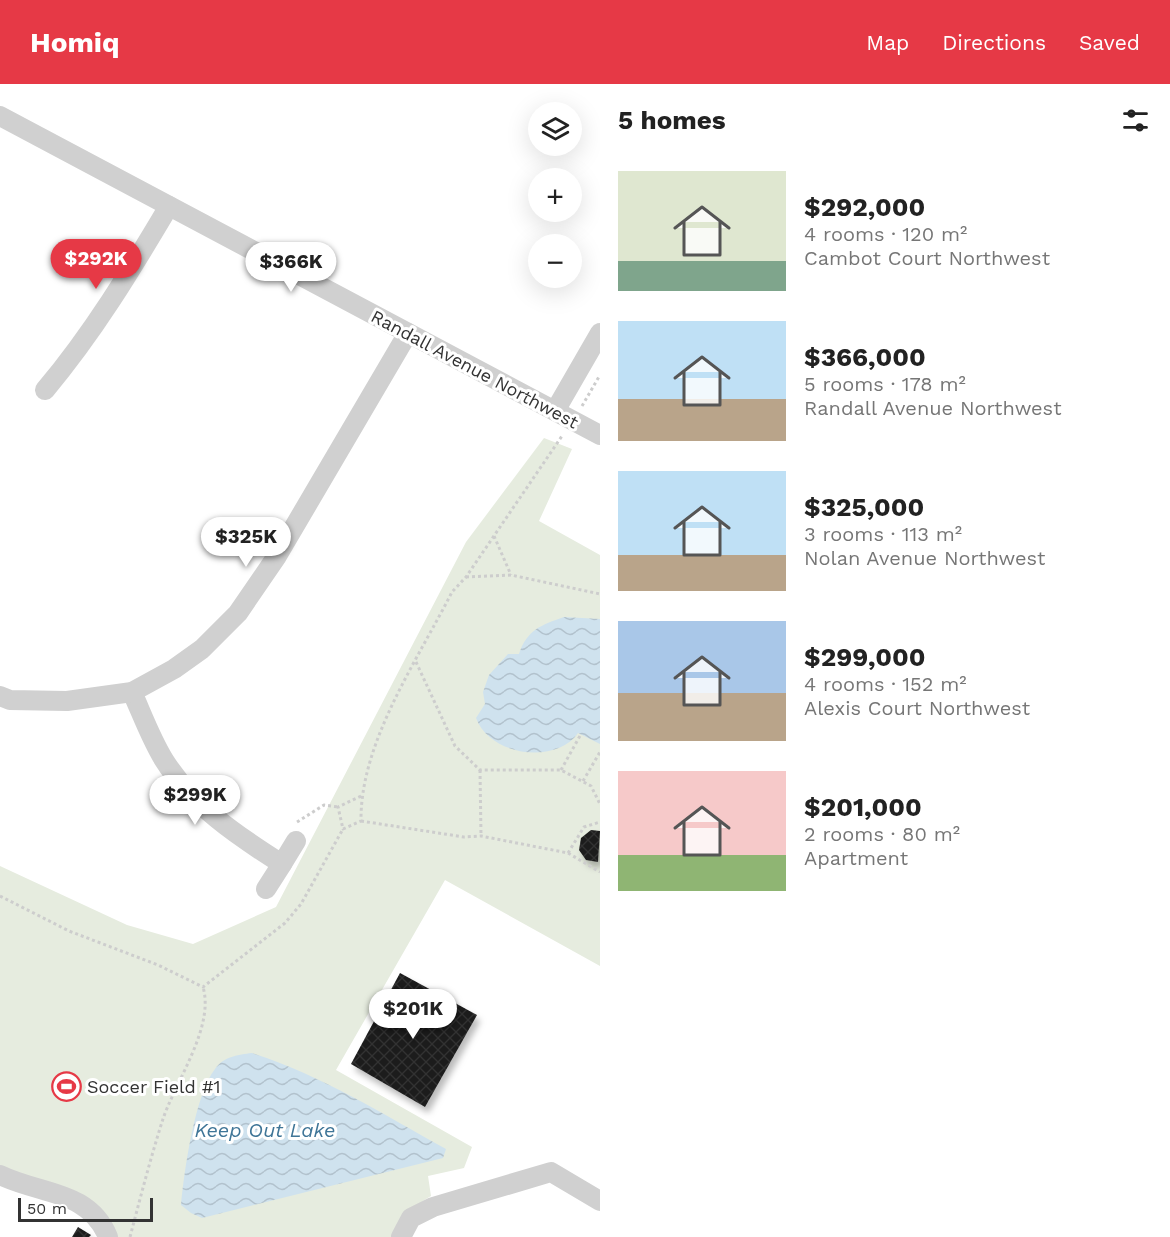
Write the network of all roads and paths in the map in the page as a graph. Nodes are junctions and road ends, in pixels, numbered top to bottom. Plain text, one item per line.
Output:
1 (0, 116) edge
2 (168, 206) junction
3 (408, 333) junction
4 (600, 333) edge
5 (600, 375) edge
6 (45, 390) dead end
7 (555, 411) junction
8 (573, 422) junction
9 (600, 435) edge
10 (494, 536) junction
11 (511, 574) junction
12 (466, 577) junction
13 (600, 594) edge
14 (416, 662) junction
15 (132, 692) junction
16 (0, 696) edge
17 (581, 734) dead end
18 (600, 752) edge
19 (480, 770) junction
20 (561, 770) junction
21 (583, 781) junction
22 (361, 796) junction
23 (600, 804) edge
24 (338, 807) junction
25 (361, 821) junction
26 (600, 822) edge
27 (343, 829) junction
28 (293, 834) joint
29 (481, 836) junction
30 (568, 852) junction
31 (282, 864) junction
32 (600, 872) edge
33 (266, 889) dead end
34 (0, 896) edge
35 (203, 987) junction
36 (0, 1174) edge
37 (600, 1201) edge
38 (108, 1237) edge
39 (130, 1237) edge
40 (401, 1237) edge

1 - 2 street, Randall Avenue Northwest
2 - 3 street, Randall Avenue Northwest
2 - 6 street
3 - 7 street, Randall Avenue Northwest
3 - 15 street
4 - 7 street
5 - 8 path
7 - 8 street, Randall Avenue Northwest
8 - 9 street, Randall Avenue Northwest
8 - 10 path
10 - 11 path
10 - 12 path
11 - 12 path
11 - 13 path
12 - 14 path
14 - 19 path
14 - 22 path
15 - 16 street
15 - 31 street
17 - 20 path
18 - 21 path
19 - 20 path
19 - 29 path
20 - 21 path
21 - 23 path
22 - 24 path
22 - 25 path
24 - 27 path
24 - 28 path
25 - 27 path
25 - 29 path
26 - 30 path
27 - 35 path
28 - 31 street
29 - 30 path
30 - 32 path
31 - 33 street
34 - 35 path
35 - 39 path
36 - 38 street
37 - 40 street

